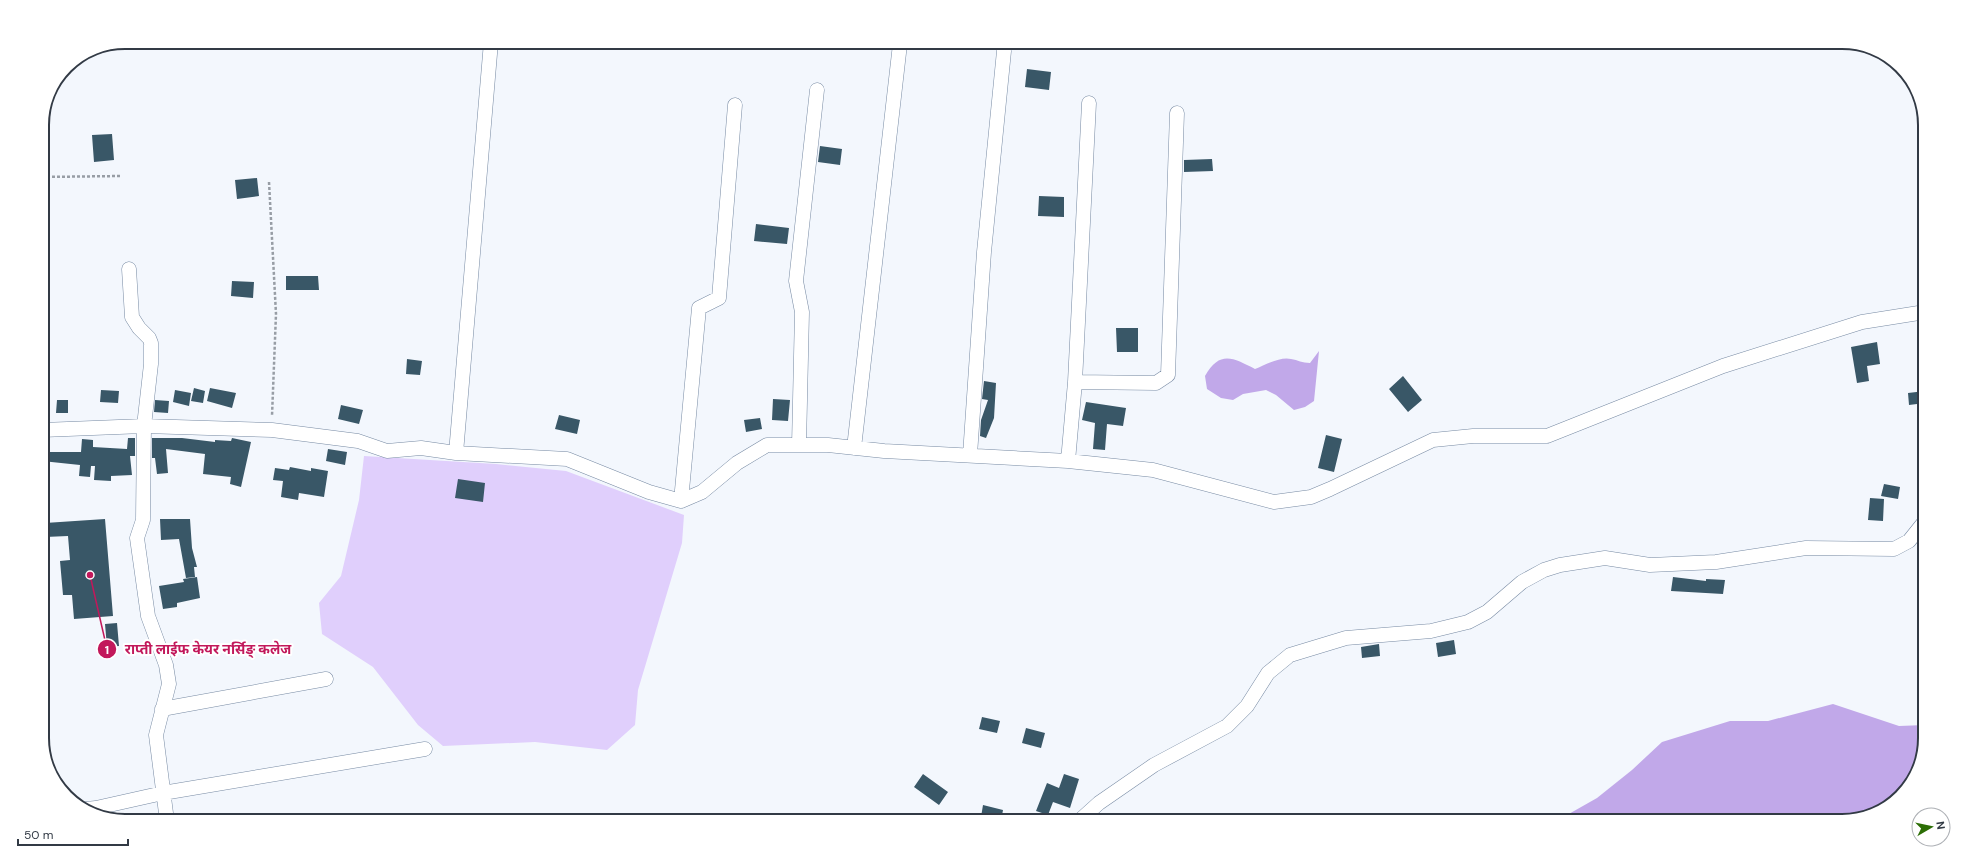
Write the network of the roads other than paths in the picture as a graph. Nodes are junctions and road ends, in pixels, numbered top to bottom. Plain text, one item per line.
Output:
1 (490, 49) edge
2 (899, 49) edge
3 (1004, 51) dead end
4 (817, 90) dead end
5 (1089, 103) dead end
6 (735, 105) dead end
7 (1177, 113) dead end
8 (129, 269) dead end
9 (1918, 313) edge
10 (1075, 382) junction
11 (144, 426) junction
12 (49, 430) edge
13 (799, 445) junction
14 (854, 448) junction
15 (456, 453) junction
16 (970, 455) junction
17 (1068, 461) junction
18 (681, 501) junction
19 (1918, 530) edge
20 (326, 679) dead end
21 (162, 709) junction
22 (426, 749) dead end
23 (163, 793) junction
24 (96, 808) edge
25 (166, 814) edge
26 (1087, 814) edge

1 - 15 street
2 - 14 street
3 - 16 street
4 - 13 street
5 - 10 street
6 - 18 street
7 - 10 street
8 - 11 street
9 - 17 street
10 - 17 street
11 - 12 street
11 - 15 street
11 - 21 street
13 - 14 street
13 - 18 street
14 - 16 street
15 - 18 street
16 - 17 street
19 - 26 street
20 - 21 street
21 - 23 street
22 - 23 street
23 - 24 street
23 - 25 street

